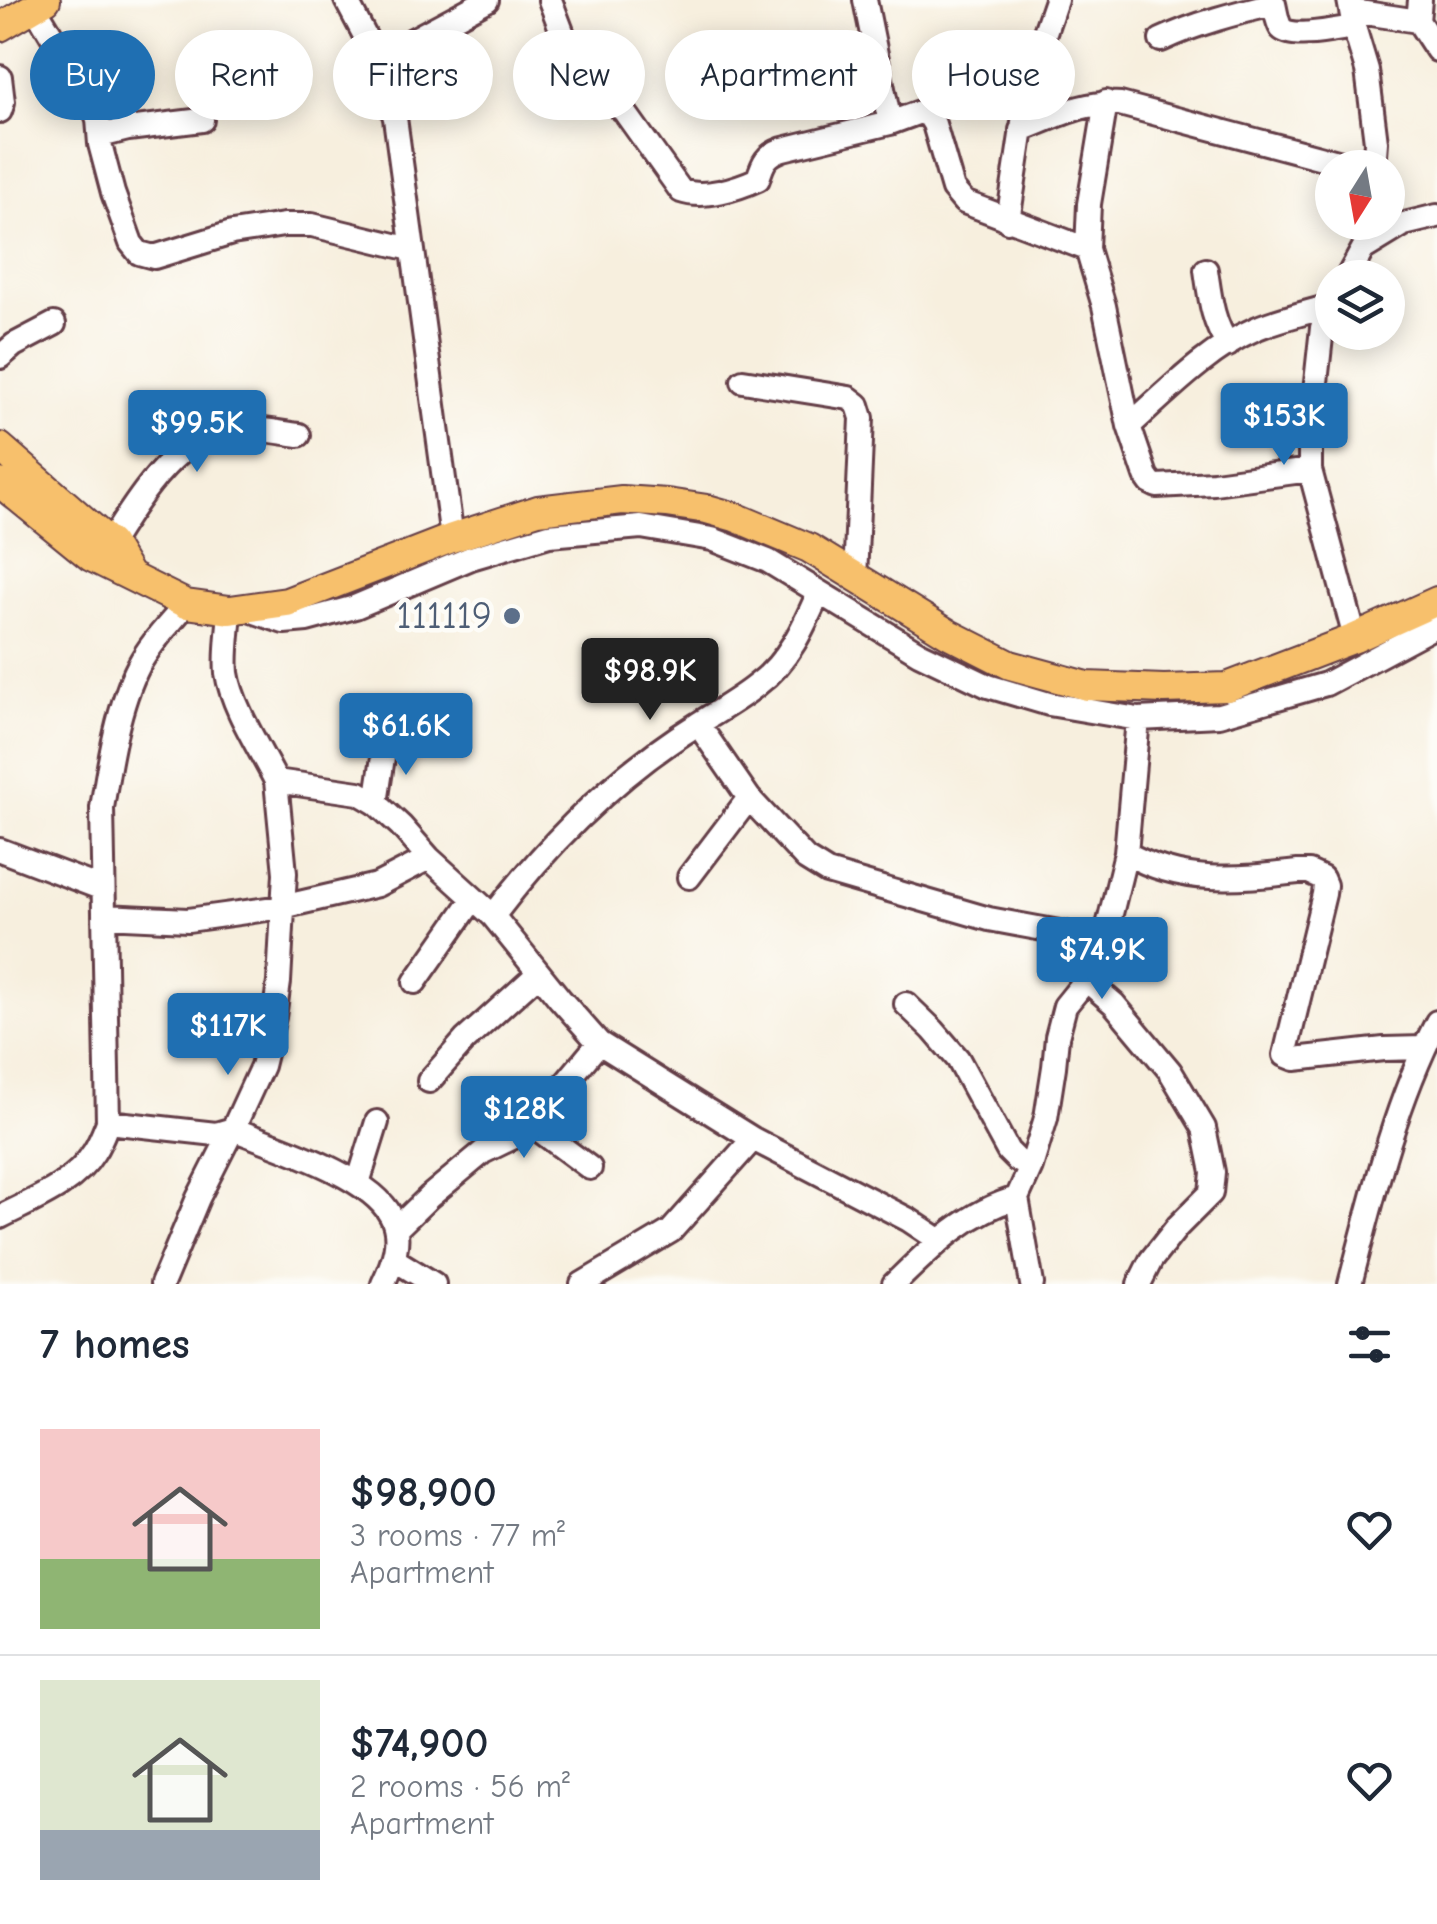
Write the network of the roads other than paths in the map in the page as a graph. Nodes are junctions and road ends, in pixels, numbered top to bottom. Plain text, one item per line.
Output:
1 (346, 0) edge
2 (487, 0) edge
3 (550, 0) edge
4 (864, 0) edge
5 (1056, 0) edge
6 (1274, 2) edge
7 (40, 3) edge
8 (1419, 10) edge
9 (1352, 13) edge
10 (0, 27) edge
11 (362, 30) edge
12 (431, 30) edge
13 (1161, 40) dead end
14 (1437, 50) edge
15 (0, 77) edge
16 (1106, 102) junction
17 (0, 112) edge
18 (202, 120) dead end
19 (395, 120) edge
20 (890, 122) junction
21 (1021, 130) junction
22 (100, 136) junction
23 (1375, 150) edge
24 (1315, 156) edge
25 (1437, 216) edge
26 (1405, 217) edge
27 (1008, 220) junction
28 (1364, 240) edge
29 (1372, 240) edge
30 (1363, 248) junction
31 (411, 249) junction
32 (1087, 249) junction
33 (1357, 260) edge
34 (1206, 270) dead end
35 (1315, 309) edge
36 (54, 324) dead end
37 (1228, 344) junction
38 (1320, 350) edge
39 (0, 358) edge
40 (743, 382) dead end
41 (1130, 426) junction
42 (299, 435) dead end
43 (0, 447) edge
44 (1310, 470) junction
45 (0, 483) edge
46 (452, 538) junction
47 (101, 550) junction
48 (855, 578) junction
49 (819, 592) junction
50 (1437, 602) edge
51 (186, 604) junction
52 (239, 610) junction
53 (1437, 625) edge
54 (1355, 638) junction
55 (1138, 719) junction
56 (698, 724) junction
57 (385, 744) dead end
58 (276, 780) junction
59 (750, 798) junction
60 (376, 803) junction
61 (0, 850) edge
62 (1126, 853) junction
63 (429, 858) junction
64 (689, 877) dead end
65 (103, 889) junction
66 (473, 899) junction
67 (282, 907) junction
68 (104, 916) junction
69 (494, 916) junction
70 (539, 973) junction
71 (1086, 980) junction
72 (415, 982) dead end
73 (906, 1004) dead end
74 (1437, 1022) edge
75 (600, 1043) junction
76 (1424, 1048) junction
77 (429, 1081) dead end
78 (536, 1120) junction
79 (108, 1122) junction
80 (377, 1122) dead end
81 (233, 1129) junction
82 (754, 1139) junction
83 (1031, 1167) junction
84 (590, 1168) dead end
85 (358, 1183) junction
86 (1017, 1198) junction
87 (0, 1217) edge
88 (396, 1229) junction
89 (939, 1240) junction
90 (395, 1260) junction
91 (170, 1282) edge
92 (384, 1284) edge
93 (434, 1284) edge
94 (582, 1284) edge
95 (894, 1284) edge
96 (1032, 1284) edge
97 (1138, 1284) edge
98 (1350, 1284) edge

1 - 11 street
2 - 12 street
3 - 20 street
4 - 20 street
5 - 21 street
6 - 9 street
6 - 13 street
7 - 10 main road
7 - 22 street
8 - 9 street
8 - 14 street
9 - 23 street
15 - 17 street
16 - 21 street
16 - 24 street
16 - 32 street
18 - 22 street
19 - 31 street
20 - 27 street
21 - 27 street
22 - 31 street
25 - 26 street
27 - 32 street
28 - 30 street
29 - 30 street
30 - 33 street
31 - 46 street
32 - 41 street
34 - 37 street
35 - 37 street
36 - 39 street
37 - 41 street
38 - 44 street
40 - 48 street
41 - 44 street
42 - 47 street
43 - 47 main road
44 - 54 street
45 - 47 main road
46 - 48 main road
46 - 52 main road
47 - 51 main road
48 - 54 main road
49 - 52 street
49 - 55 street
49 - 56 street
50 - 54 main road
51 - 52 main road
51 - 65 street
52 - 58 street
53 - 55 street
55 - 62 street
56 - 59 street
56 - 69 street
57 - 60 street
58 - 60 street
58 - 67 street
59 - 64 street
59 - 71 street
60 - 63 street
61 - 65 street
62 - 71 street
62 - 76 street
63 - 66 street
63 - 67 street
65 - 68 street
66 - 69 street
66 - 72 street
67 - 68 street
67 - 81 street
68 - 79 street
69 - 70 street
70 - 75 street
70 - 77 street
71 - 83 street
71 - 97 street
73 - 83 street
74 - 76 street
75 - 78 street
75 - 82 street
76 - 98 street
78 - 84 street
78 - 88 street
79 - 81 street
79 - 87 street
80 - 85 street
81 - 85 street
81 - 91 street
82 - 89 street
82 - 94 street
83 - 86 street
85 - 88 street
86 - 89 street
86 - 96 street
88 - 90 street
89 - 95 street
90 - 92 street
90 - 93 street

